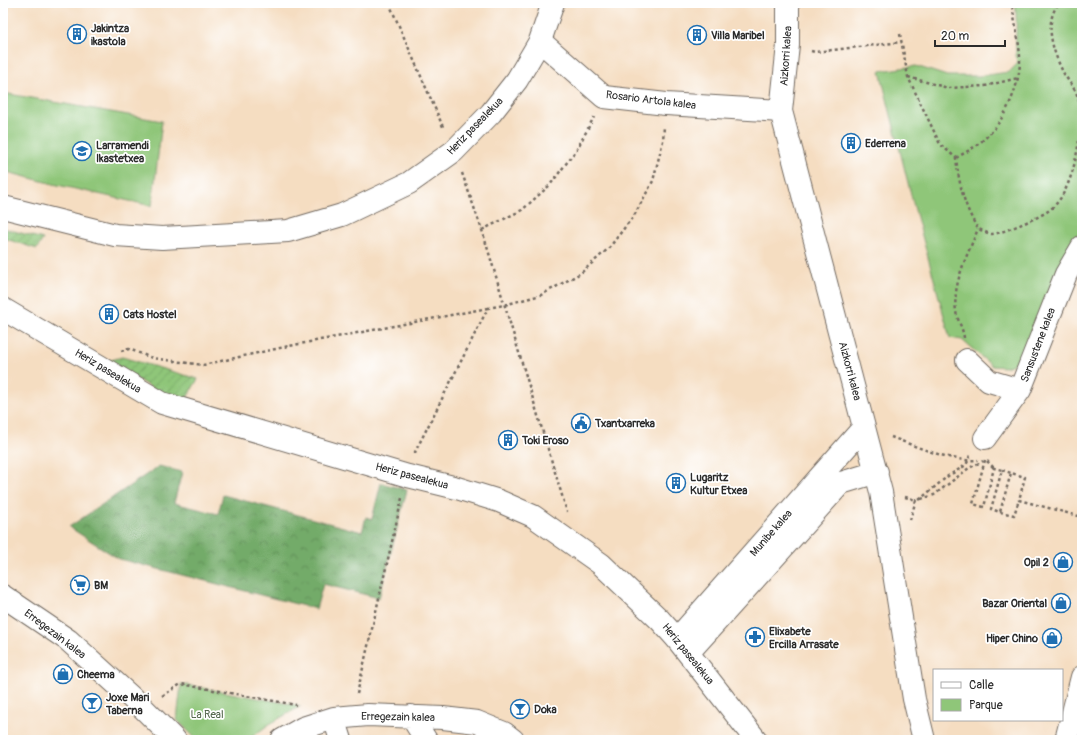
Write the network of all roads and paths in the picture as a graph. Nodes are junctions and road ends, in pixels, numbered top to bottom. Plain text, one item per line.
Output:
1 (390, 3) edge
2 (553, 3) edge
3 (788, 3) edge
4 (1012, 3) edge
5 (1059, 3) edge
6 (900, 34) dead end
7 (540, 41) junction
8 (902, 42) junction
9 (815, 52) dead end
10 (908, 77) junction
11 (1018, 78) junction
12 (604, 96) junction
13 (666, 104) junction
14 (781, 111) junction
15 (454, 151) junction
16 (956, 158) junction
17 (3, 207) edge
18 (978, 229) junction
19 (482, 230) junction
20 (1082, 247) edge
21 (504, 305) junction
22 (488, 308) junction
23 (3, 309) edge
24 (89, 360) junction
25 (967, 360) joint
26 (1020, 390) junction
27 (864, 427) junction
28 (985, 438) joint
29 (421, 454) dead end
30 (985, 460) junction
31 (968, 462) junction
32 (994, 468) junction
33 (1002, 470) junction
34 (877, 472) junction
35 (1011, 473) junction
36 (408, 476) junction
37 (563, 500) dead end
38 (919, 500) junction
39 (1018, 500) junction
40 (1000, 512) junction
41 (1082, 517) edge
42 (909, 522) dead end
43 (3, 596) edge
44 (683, 646) junction
45 (1082, 677) edge
46 (357, 696) dead end
47 (301, 706) dead end
48 (143, 708) junction
49 (411, 716) junction
50 (334, 718) junction
51 (175, 740) edge
52 (282, 740) edge
53 (341, 740) edge
54 (426, 740) edge
55 (513, 740) edge
56 (756, 740) edge
57 (924, 740) edge
58 (1066, 740) edge

1 - 15 path
2 - 7 street, Heriz pasealekua
3 - 14 street, Aizkorri kalea
4 - 11 path
5 - 18 path
6 - 8 path
7 - 12 street, Rosario Artola kalea
7 - 15 street, Heriz pasealekua
8 - 9 path
8 - 10 path
10 - 11 path
10 - 16 path
11 - 16 path
12 - 13 street, Rosario Artola kalea
12 - 19 path
13 - 14 street, Rosario Artola kalea
13 - 21 path
14 - 27 street, Aizkorri kalea
15 - 17 street, Heriz pasealekua
15 - 19 path
16 - 18 path
18 - 25 path
19 - 21 path
20 - 26 street, Sansustene kalea
21 - 22 path
21 - 37 path
22 - 24 path
22 - 29 path
23 - 24 street, Heriz pasealekua
24 - 36 street, Heriz pasealekua
25 - 26 street
26 - 28 street, Sansustene kalea
27 - 31 path
27 - 34 street, Aizkorri kalea
27 - 44 street, Munibe kalea
28 - 31 path
30 - 31 path
30 - 32 path
30 - 32 path
30 - 38 path
31 - 38 path
32 - 33 path
33 - 35 path
33 - 40 path
34 - 44 street, Munibe kalea
34 - 57 street, Aizkorri kalea
35 - 39 path
35 - 40 path
36 - 44 street, Heriz pasealekua
36 - 46 path
38 - 42 path
39 - 40 path
39 - 41 path
43 - 48 street, Erregezain kalea
44 - 56 street, Heriz pasealekua
45 - 58 street
47 - 48 path
48 - 51 street, Erregezain kalea
49 - 50 street, Erregezain kalea
49 - 54 street
49 - 55 street, Erregezain kalea
50 - 52 street, Erregezain kalea
50 - 53 street

